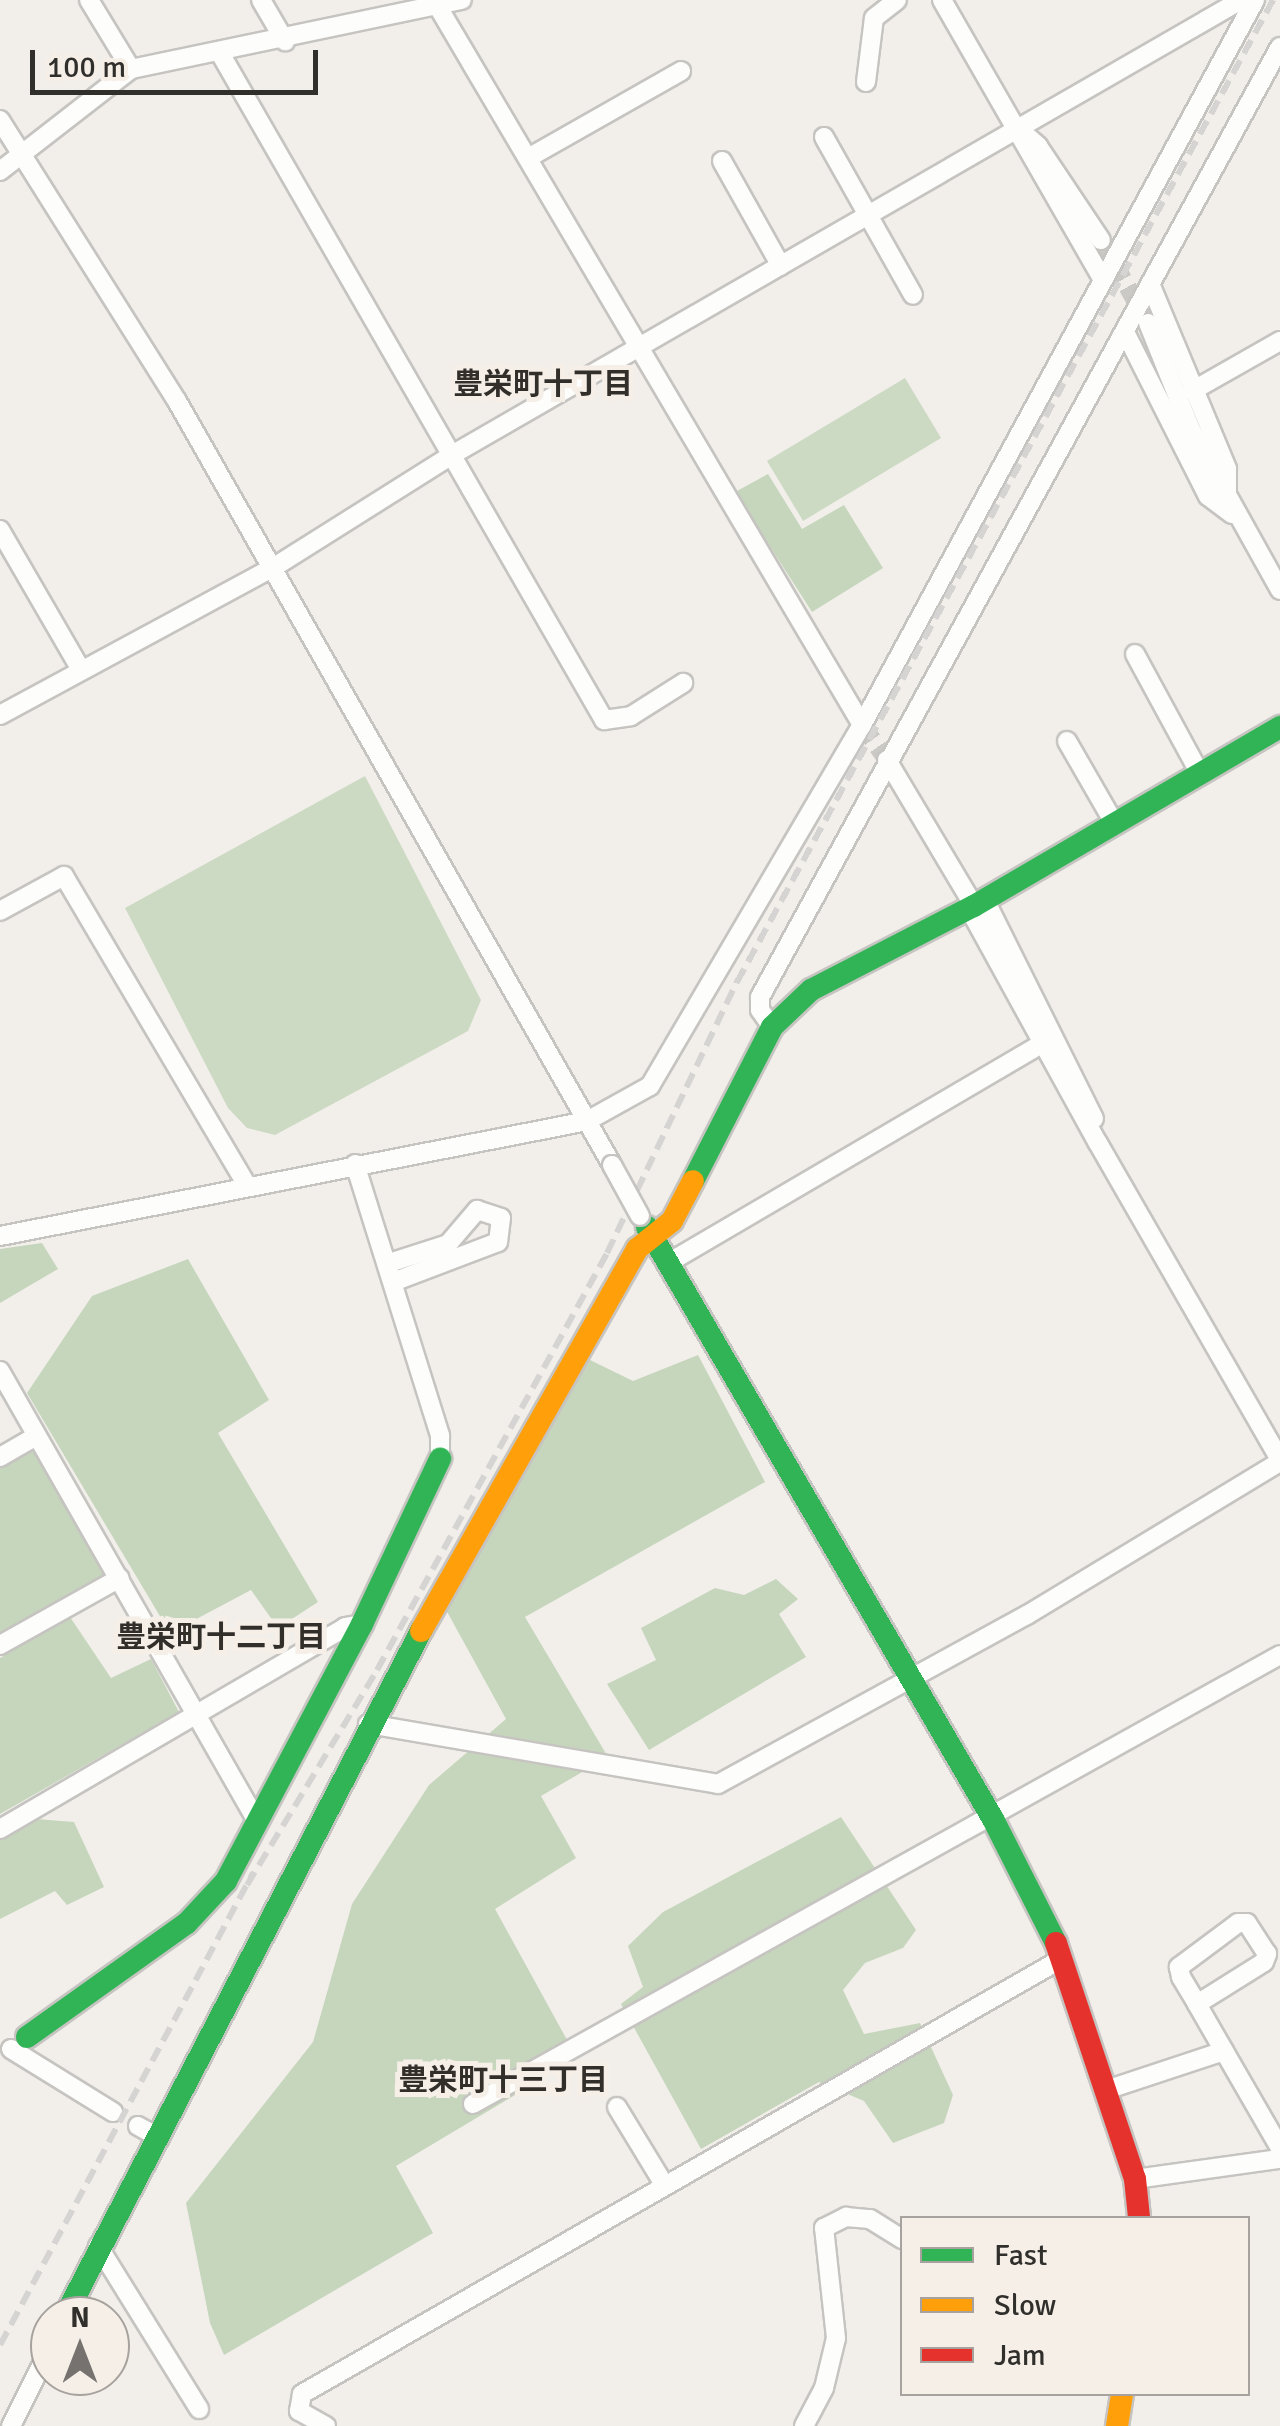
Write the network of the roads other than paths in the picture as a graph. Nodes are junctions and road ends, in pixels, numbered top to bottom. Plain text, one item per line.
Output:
1 (89, 0) edge
2 (261, 0) edge
3 (462, 0) edge
4 (898, 0) edge
5 (942, 0) edge
6 (1255, 0) edge
7 (435, 3) edge
8 (286, 41) junction
9 (1280, 47) edge
10 (220, 53) junction
11 (131, 69) junction
12 (681, 71) dead end
13 (866, 82) dead end
14 (0, 120) edge
15 (1017, 128) junction
16 (824, 137) dead end
17 (21, 152) junction
18 (528, 158) junction
19 (722, 161) dead end
20 (0, 171) edge
21 (868, 213) junction
22 (1102, 240) tunnel mouth
23 (781, 266) junction
24 (1102, 278) junction
25 (1151, 286) junction
26 (913, 295) dead end
27 (1148, 323) tunnel mouth
28 (1125, 332) junction
29 (1280, 341) edge
30 (641, 349) junction
31 (1192, 391) junction
32 (450, 456) junction
33 (1231, 508) junction
34 (0, 530) edge
35 (274, 567) junction
36 (1280, 590) edge
37 (1135, 654) dead end
38 (82, 670) junction
39 (682, 683) dead end
40 (0, 715) edge
41 (862, 725) junction
42 (1280, 727) edge
43 (1067, 741) dead end
44 (888, 763) junction
45 (1199, 772) junction
46 (1113, 821) junction
47 (974, 906) junction
48 (0, 911) edge
49 (772, 1027) junction
50 (1034, 1048) dead end
51 (586, 1121) junction
52 (355, 1164) junction
53 (247, 1185) junction
54 (640, 1216) joint
55 (0, 1236) edge
56 (653, 1236) junction
57 (668, 1263) junction
58 (391, 1272) junction
59 (0, 1371) edge
60 (34, 1437) junction
61 (0, 1456) edge
62 (440, 1458) joint
63 (1280, 1460) edge
64 (120, 1578) junction
65 (362, 1624) junction
66 (0, 1645) edge
67 (1280, 1655) edge
68 (910, 1675) junction
69 (198, 1715) junction
70 (368, 1724) junction
71 (993, 1820) junction
72 (258, 1823) junction
73 (0, 1828) edge
74 (1063, 1958) junction
75 (1197, 2004) junction
76 (13, 2047) edge
77 (1224, 2052) junction
78 (1106, 2090) junction
79 (473, 2104) dead end
80 (617, 2107) dead end
81 (113, 2112) dead end
82 (1280, 2148) edge
83 (1280, 2159) edge
84 (1135, 2179) junction
85 (665, 2186) junction
86 (1139, 2216) edge
87 (900, 2238) edge
88 (98, 2246) junction
89 (74, 2296) edge
90 (30, 2388) edge
91 (1122, 2396) edge
92 (199, 2410) dead end
93 (11, 2426) edge
94 (326, 2426) edge
95 (804, 2426) edge
96 (1117, 2426) edge

1 - 11 street
2 - 8 street
3 - 7 street
4 - 13 street
5 - 15 street
6 - 15 street
6 - 24 street
7 - 8 street
7 - 18 street
8 - 10 street
9 - 25 street
10 - 11 street
10 - 32 street
11 - 17 street
12 - 18 street
14 - 17 street
15 - 21 street
15 - 22 street
15 - 24 street
16 - 21 street
17 - 20 street
17 - 35 street
18 - 30 street
19 - 23 street
21 - 23 street
21 - 26 street
23 - 30 street
24 - 41 street
25 - 28 street
25 - 31 street
27 - 33 street
28 - 33 street
28 - 44 street
29 - 31 street
30 - 32 street
30 - 41 street
31 - 33 street
32 - 35 street
32 - 39 street
33 - 36 street
34 - 38 street
35 - 38 street
35 - 51 street
37 - 45 street
38 - 40 street
41 - 51 street
42 - 45 street
43 - 46 street
44 - 47 street
44 - 49 street
45 - 46 street
46 - 47 street
47 - 49 street
47 - 63 street
48 - 53 street
49 - 56 street
50 - 57 street
51 - 52 street
51 - 54 street, bridge
52 - 53 street
52 - 58 street
53 - 55 street
54 - 56 street
56 - 57 street
56 - 70 street
57 - 68 street
58 - 58 street
58 - 62 street
59 - 60 street
60 - 61 street
60 - 64 street
62 - 65 street
63 - 68 street
64 - 66 street
64 - 69 street
65 - 69 street
65 - 72 street
67 - 71 street
68 - 70 street
68 - 71 street
69 - 72 street
69 - 73 street
70 - 88 street
71 - 74 street
71 - 79 street
72 - 76 street
74 - 78 street
74 - 85 street
75 - 75 street
75 - 77 street
76 - 81 street
77 - 78 street
77 - 82 street
78 - 84 street
80 - 85 street
83 - 84 street
84 - 86 street
85 - 94 street
87 - 95 street
88 - 89 street
88 - 92 street
90 - 93 street
91 - 96 street

